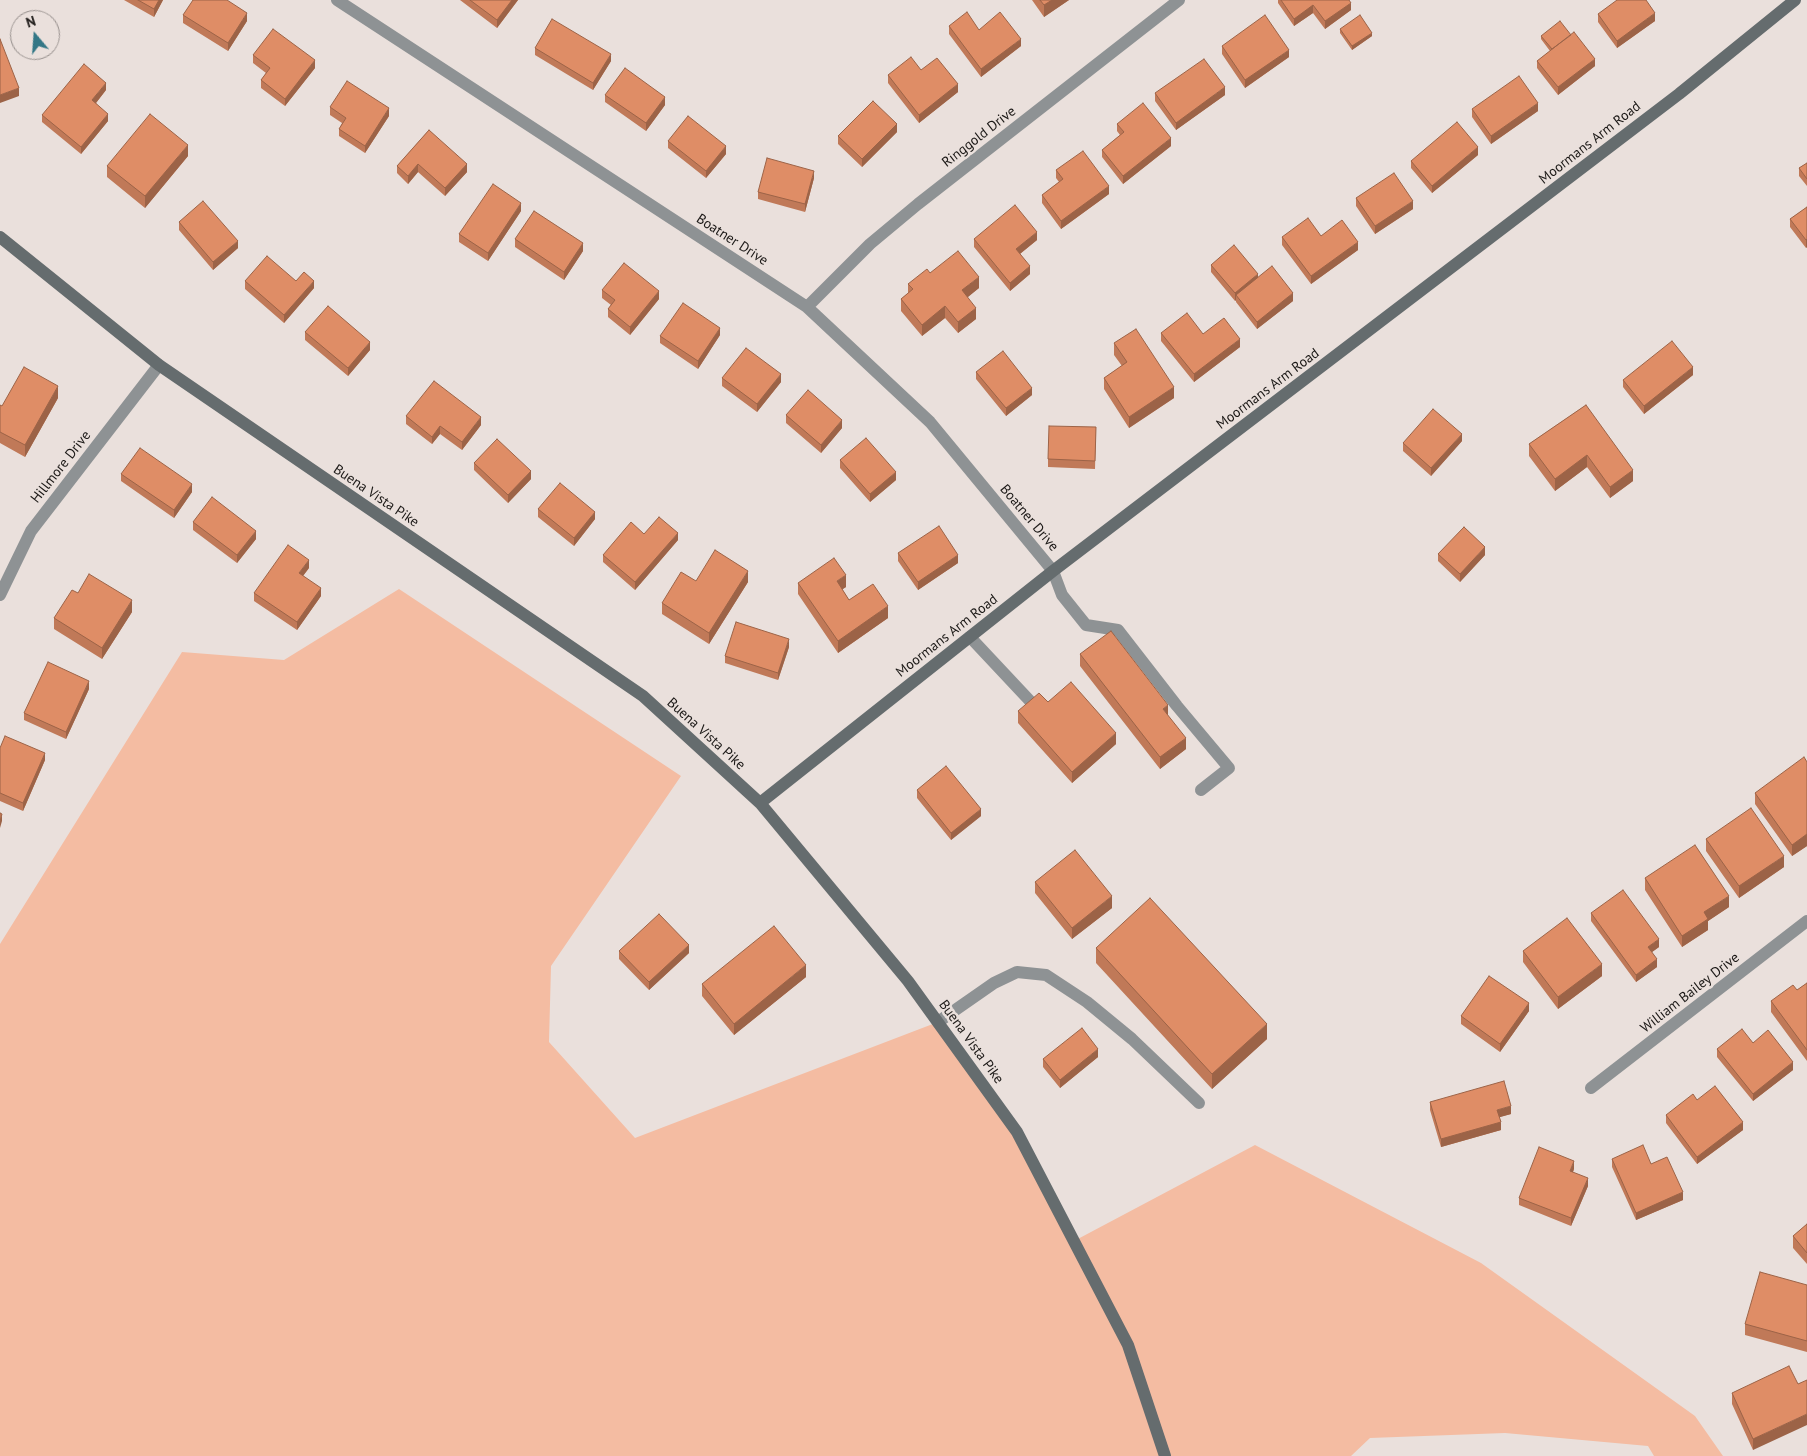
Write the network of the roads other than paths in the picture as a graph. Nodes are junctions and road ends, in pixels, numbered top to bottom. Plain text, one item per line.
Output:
1 (337, 0) edge
2 (1179, 0) edge
3 (1795, 0) edge
4 (0, 237) edge
5 (808, 308) junction
6 (160, 365) junction
7 (1053, 571) junction
8 (0, 595) edge
9 (970, 637) junction
10 (1030, 701) edge
11 (1201, 790) dead end
12 (760, 803) junction
13 (1807, 921) edge
14 (938, 1022) junction
15 (1591, 1088) dead end
16 (1199, 1103) dead end
17 (1165, 1456) edge

1 - 5 street, Boatner Drive
2 - 5 street, Ringgold Drive
3 - 7 main road, Moormans Arm Road
4 - 6 main road, Buena Vista Pike
5 - 7 street, Boatner Drive
6 - 8 street, Hillmore Drive
6 - 12 main road, Buena Vista Pike
7 - 9 main road, Moormans Arm Road
7 - 11 street, Boatner Drive
9 - 10 street
9 - 12 main road, Moormans Arm Road
12 - 14 main road, Buena Vista Pike
13 - 15 street, William Bailey Drive
14 - 16 street
14 - 17 main road, Buena Vista Pike

